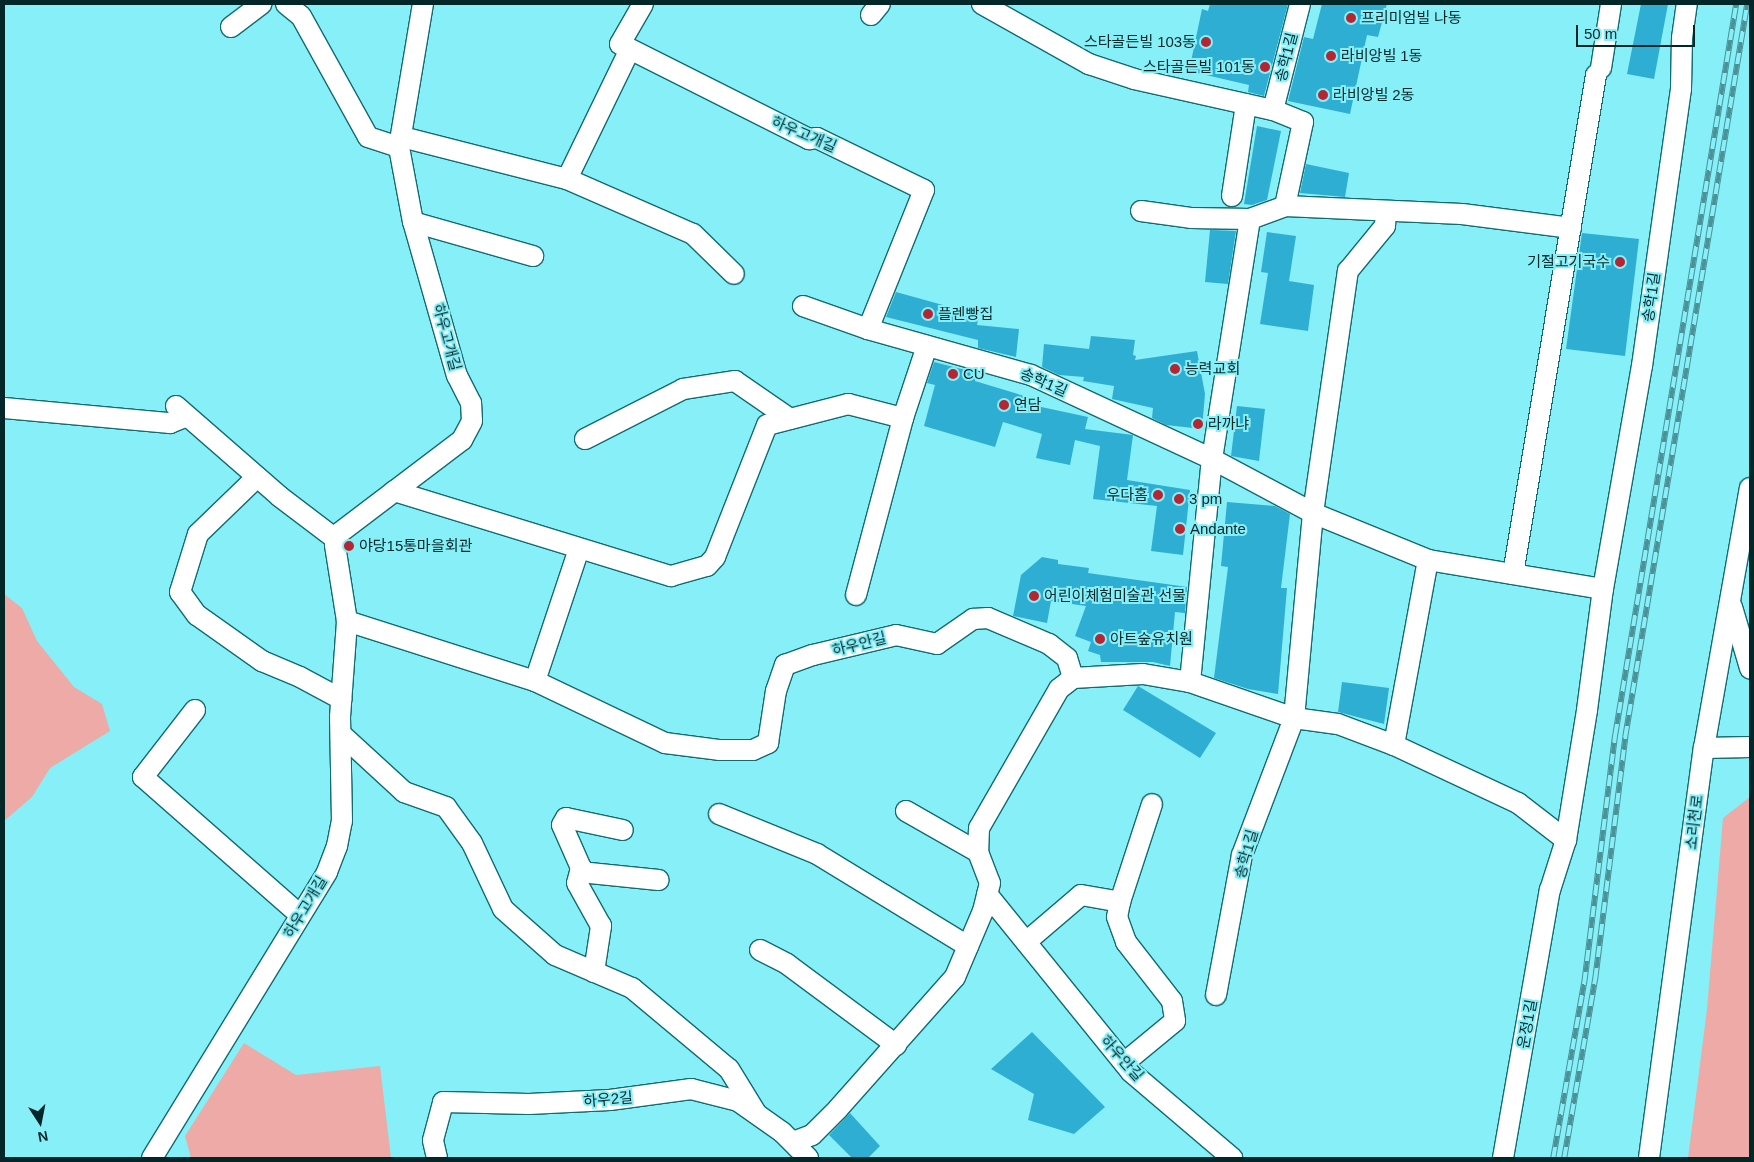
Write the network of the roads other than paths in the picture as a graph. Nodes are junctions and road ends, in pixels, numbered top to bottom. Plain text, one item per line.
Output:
1 (260, 4) edge
2 (286, 4) edge
3 (423, 4) edge
4 (643, 4) edge
5 (982, 4) edge
6 (1300, 4) edge
7 (1611, 4) edge
8 (1687, 4) edge
9 (231, 27) dead end
10 (630, 49) junction
11 (1246, 104) junction
12 (1273, 110) junction
13 (400, 142) junction
14 (566, 179) junction
15 (1232, 196) dead end
16 (1285, 206) junction
17 (1142, 211) dead end
18 (1386, 213) junction
19 (1250, 219) junction
20 (413, 222) junction
21 (1571, 228) junction
22 (533, 256) dead end
23 (734, 274) dead end
24 (804, 306) dead end
25 (868, 329) junction
26 (927, 346) junction
27 (4, 408) edge
28 (903, 418) junction
29 (790, 419) junction
30 (585, 439) dead end
31 (1212, 459) junction
32 (256, 477) junction
33 (1750, 488) edge
34 (394, 491) junction
35 (1313, 513) junction
36 (337, 540) junction
37 (579, 550) junction
38 (1428, 560) junction
39 (1513, 574) junction
40 (1603, 589) junction
41 (856, 595) dead end
42 (1731, 606) junction
43 (347, 621) junction
44 (1750, 668) edge
45 (1073, 678) junction
46 (535, 681) junction
47 (1190, 682) junction
48 (341, 700) junction
49 (195, 710) dead end
50 (1294, 718) junction
51 (341, 734) junction
52 (1394, 745) junction
53 (1750, 747) edge
54 (1704, 748) junction
55 (1152, 804) dead end
56 (906, 811) dead end
57 (719, 814) dead end
58 (623, 830) dead end
59 (1566, 840) junction
60 (978, 852) junction
61 (580, 872) junction
62 (659, 880) dead end
63 (1550, 890) joint
64 (987, 894) junction
65 (1120, 902) junction
66 (300, 915) junction
67 (1026, 942) junction
68 (968, 946) junction
69 (760, 950) dead end
70 (594, 972) junction
71 (1216, 996) dead end
72 (896, 1045) junction
73 (1124, 1063) junction
74 (756, 1114) junction
75 (793, 1142) junction
76 (152, 1158) edge
77 (437, 1158) edge
78 (808, 1158) edge
79 (1232, 1158) edge
80 (1503, 1158) edge
81 (1649, 1158) edge

1 - 9 street
2 - 13 street
3 - 13 street, 하우고개길
4 - 10 street
5 - 11 street
6 - 12 street, 송학1길
7 - 21 street
8 - 40 street, 송학1길
10 - 14 street
10 - 25 street, 하우고개길
11 - 12 street
11 - 15 street
12 - 16 street
13 - 14 street
13 - 20 street, 하우고개길
14 - 23 street
16 - 18 street
16 - 19 street
17 - 19 street
18 - 21 street
18 - 35 street, 송학1길
19 - 31 street
20 - 22 street
20 - 34 street, 하우고개길
21 - 39 street
24 - 25 street, 송학1길
25 - 26 street, 송학1길
26 - 28 street
26 - 31 street, 송학1길
27 - 32 street
28 - 29 street
28 - 41 street
29 - 30 street
29 - 37 street
31 - 35 street, 송학1길
31 - 47 street
32 - 36 street
32 - 48 street
33 - 42 street, 소리천로
34 - 36 street, 하우고개길
34 - 37 street
35 - 38 street, 송학1길
35 - 50 street, 송학1길
36 - 43 street, 하우고개길
37 - 46 street
38 - 39 street, 송학1길
38 - 52 street
39 - 40 street, 송학1길
40 - 59 street, 송학1길
42 - 44 street
42 - 54 street, 소리천로
43 - 46 street
43 - 48 street, 하우고개길
45 - 46 street, 하우안길
45 - 47 street
45 - 60 street
47 - 50 street
48 - 51 street, 하우고개길
49 - 66 street
50 - 52 street
50 - 71 street, 송학1길
51 - 66 street, 하우고개길
51 - 70 street
52 - 59 street
53 - 54 street
54 - 81 street, 소리천로
55 - 65 street
56 - 60 street
57 - 68 street
58 - 61 street
59 - 63 street, 송학1길
60 - 64 street
61 - 62 street
61 - 70 street
63 - 80 street, 운정1길
64 - 67 street, 하우안길
64 - 68 street
65 - 67 street
65 - 73 street
66 - 76 street, 하우고개길
67 - 73 street, 하우안길
68 - 72 street
69 - 72 street
70 - 74 street
72 - 75 street
73 - 79 street, 하우안길
74 - 75 street, 하우2길
74 - 77 street, 하우2길
75 - 78 street, 하우2길

